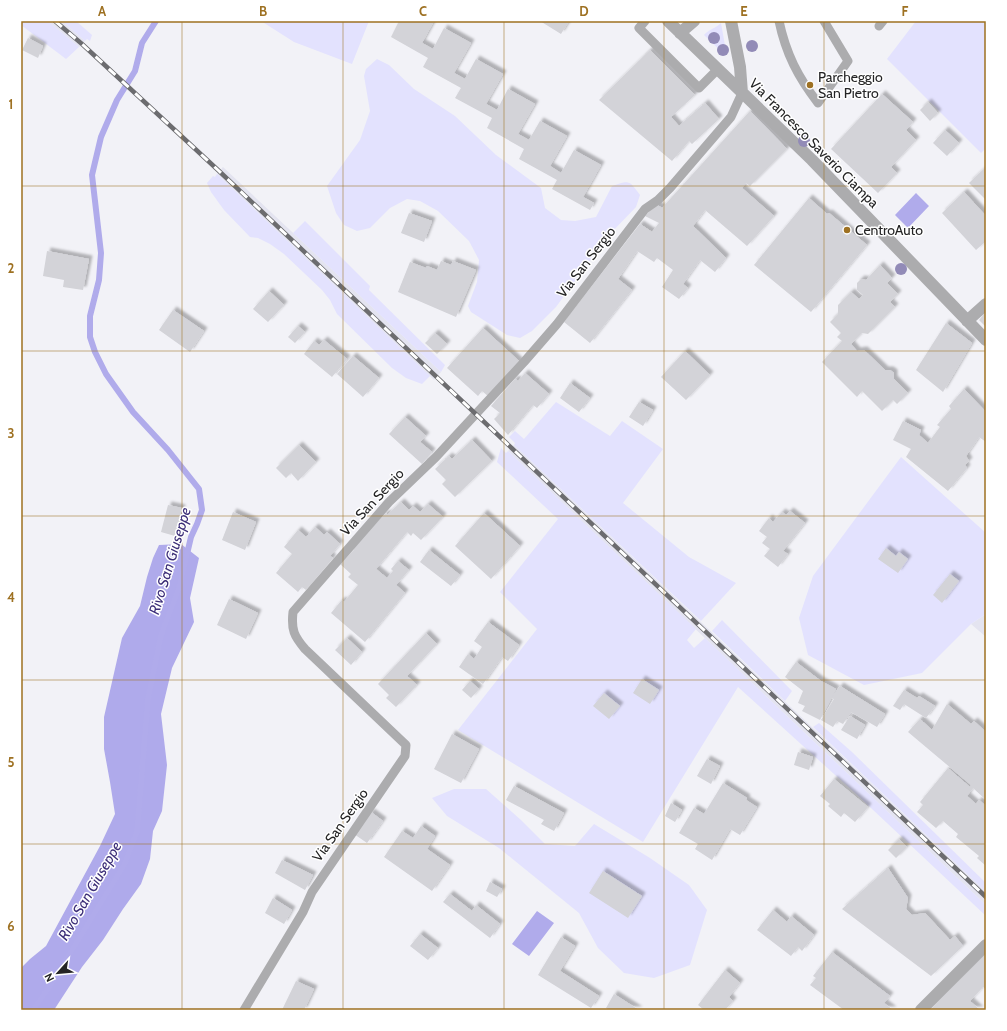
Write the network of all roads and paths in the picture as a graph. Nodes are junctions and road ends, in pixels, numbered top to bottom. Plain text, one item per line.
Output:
1 (645, 21) edge
2 (668, 21) edge
3 (694, 21) edge
4 (731, 21) edge
5 (779, 21) edge
6 (824, 21) edge
7 (680, 33) junction
8 (718, 69) junction
9 (742, 93) junction
10 (986, 304) edge
11 (967, 321) junction
12 (986, 340) edge
13 (986, 945) edge
14 (244, 1010) edge
15 (921, 1010) edge

1 - 8 lane
2 - 7 street, Via Francesco Saverio Ciampa
3 - 7 street
4 - 9 street, Via San Sergio
5 - 6 lane
7 - 8 street, Via Francesco Saverio Ciampa
8 - 9 street, Via Francesco Saverio Ciampa
9 - 11 street, Via Francesco Saverio Ciampa
9 - 14 lane, Via San Sergio
10 - 11 street
11 - 12 street, Via Francesco Saverio Ciampa
13 - 15 street

